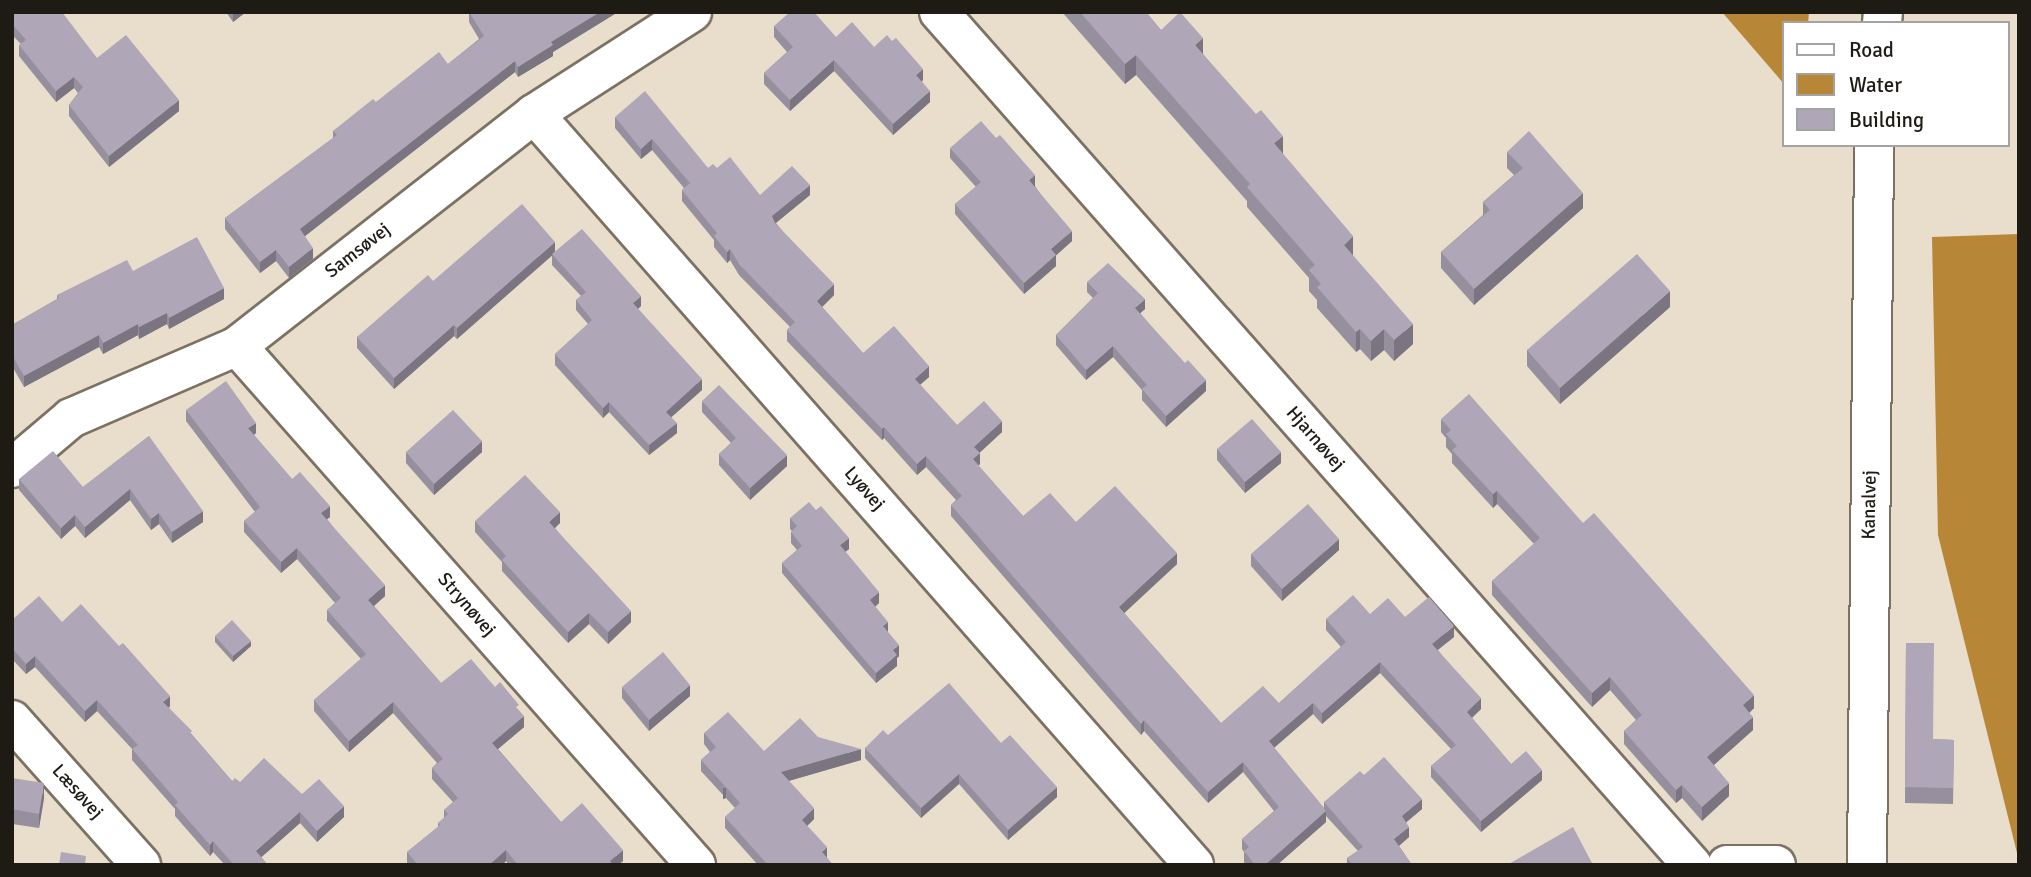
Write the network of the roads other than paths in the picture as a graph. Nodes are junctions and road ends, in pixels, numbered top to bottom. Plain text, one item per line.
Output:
1 (692, 12) edge
2 (939, 12) edge
3 (534, 114) junction
4 (1874, 147) edge
5 (237, 346) junction
6 (12, 468) edge
7 (12, 720) edge
8 (141, 865) edge
9 (696, 865) edge
10 (1194, 865) edge
11 (1692, 865) edge
12 (1727, 865) edge
13 (1776, 865) edge
14 (1867, 865) edge

1 - 3 street, Samsøvej
2 - 11 street, Hjarnøvej
3 - 5 street, Samsøvej
3 - 10 street, Lyøvej
4 - 14 street, Kanalvej
5 - 6 street, Samsøvej
5 - 9 street, Strynøvej
7 - 8 street, Læsøvej
12 - 13 street

